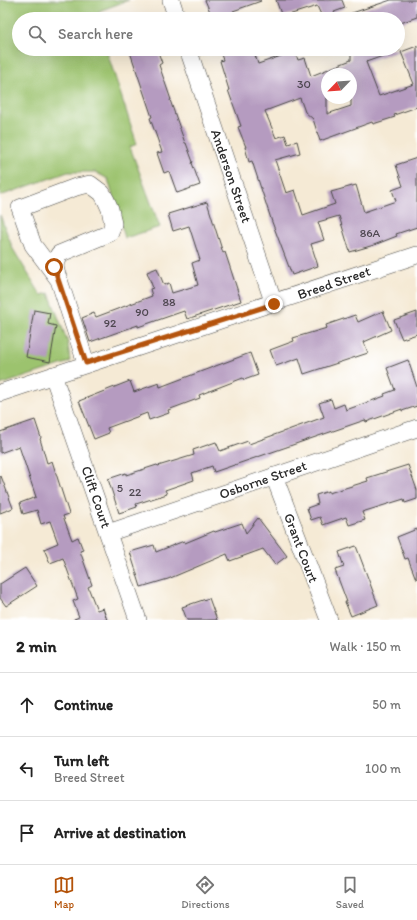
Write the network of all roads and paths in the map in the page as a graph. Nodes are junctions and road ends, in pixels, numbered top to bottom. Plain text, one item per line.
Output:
1 (171, 0) edge
2 (175, 12) edge
3 (190, 56) edge
4 (417, 255) edge
5 (59, 280) junction
6 (274, 304) junction
7 (86, 363) junction
8 (53, 375) junction
9 (0, 393) edge
10 (417, 428) edge
11 (274, 476) junction
12 (108, 533) junction
13 (138, 620) edge
14 (329, 620) edge

1 - 2 street
3 - 6 street, Anderson Street
4 - 6 street, Breed Street
5 - 5 street
5 - 7 street
6 - 7 street, Breed Street
7 - 8 street, Breed Street
8 - 9 street, Breed Street
8 - 12 street, Clift Court
10 - 11 street, Osborne Street
11 - 12 street, Osborne Street
11 - 14 street, Grant Court
12 - 13 street, Clift Court

